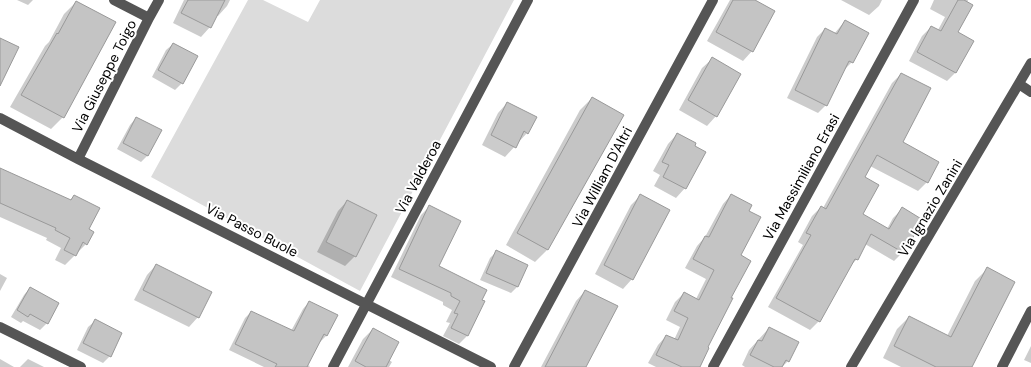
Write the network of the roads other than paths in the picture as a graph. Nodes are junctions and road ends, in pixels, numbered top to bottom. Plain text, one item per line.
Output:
1 (114, 0) edge
2 (158, 0) edge
3 (528, 0) edge
4 (713, 0) edge
5 (914, 0) edge
6 (149, 18) junction
7 (1031, 62) edge
8 (1019, 84) junction
9 (1031, 92) edge
10 (0, 118) edge
11 (78, 159) junction
12 (366, 303) junction
13 (1031, 311) edge
14 (0, 327) edge
15 (81, 367) edge
16 (333, 367) edge
17 (491, 367) edge
18 (514, 367) edge
19 (713, 367) edge
20 (851, 367) edge
21 (1002, 367) edge

1 - 6 street, Via Giuseppe Toigo
2 - 6 street
3 - 12 street, Via Valderoa
4 - 18 street, Via William D'Altri
5 - 19 street, Via Massimiliano Erasi
6 - 11 street, Via Giuseppe Toigo
7 - 8 street, Via Ignazio Zanini
8 - 9 street
8 - 20 street, Via Ignazio Zanini
10 - 11 street, Via Passo Buole
11 - 12 street, Via Passo Buole
12 - 16 street, Via Valderoa
12 - 17 street, Via Passo Buole
13 - 21 street
14 - 15 street

